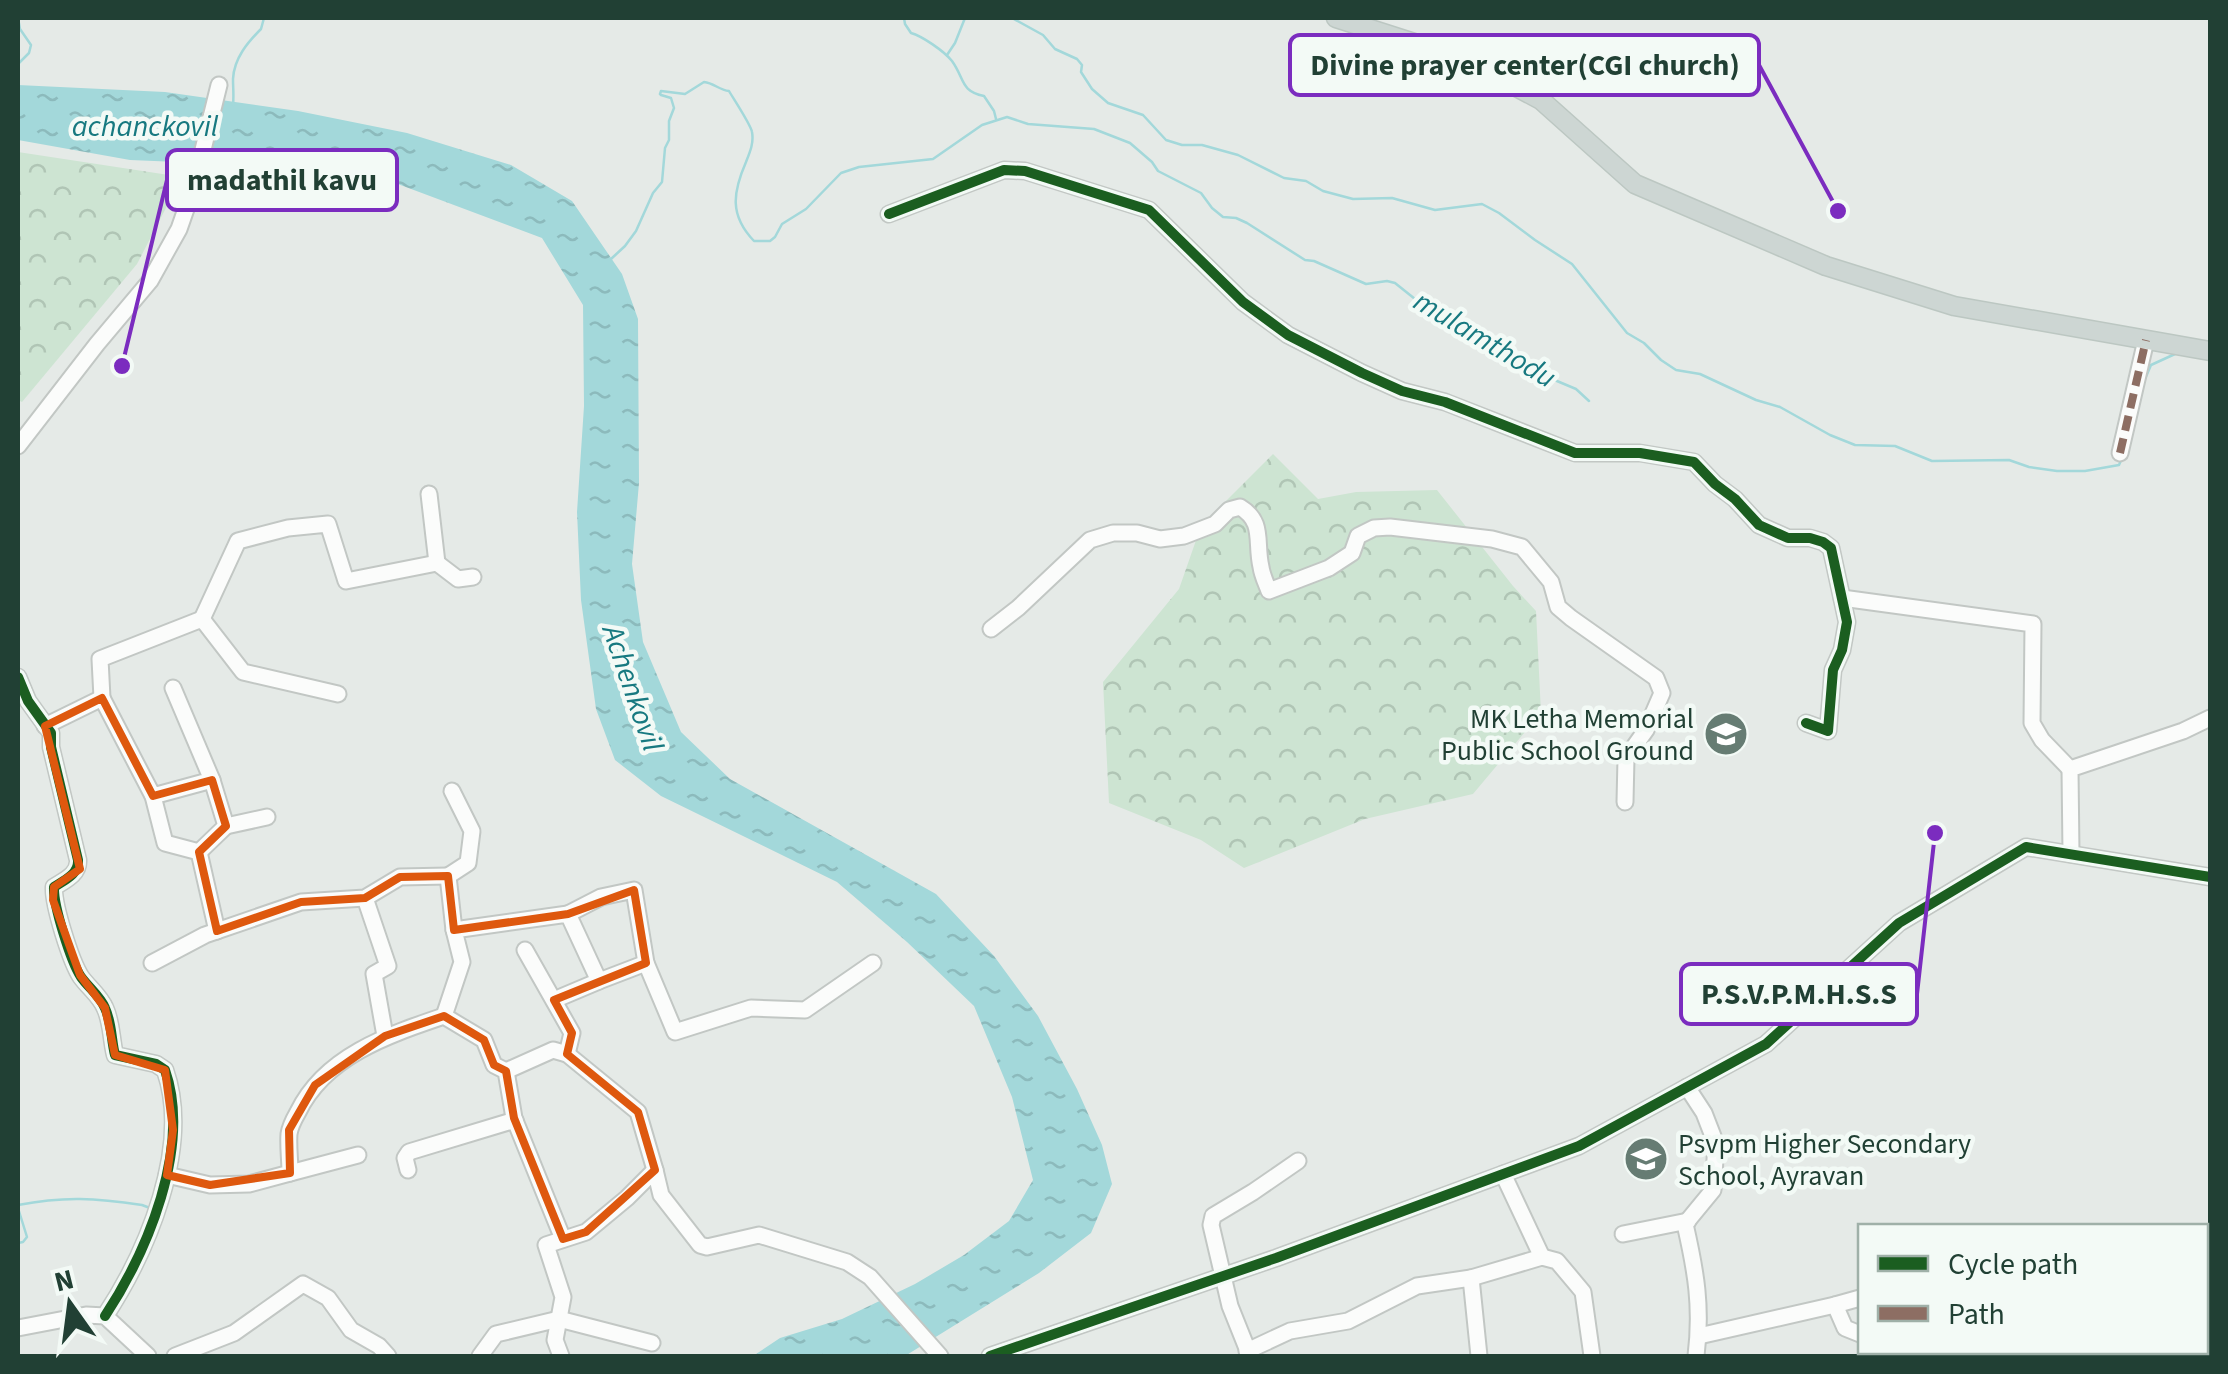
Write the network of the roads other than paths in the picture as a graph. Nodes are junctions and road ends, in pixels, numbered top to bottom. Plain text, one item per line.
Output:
1 (1336, 18) edge
2 (219, 85) dead end
3 (889, 214) dead end
4 (2146, 340) junction
5 (2210, 351) edge
6 (18, 446) edge
7 (2120, 453) dead end
8 (429, 494) dead end
9 (437, 563) junction
10 (473, 578) dead end
11 (1842, 598) junction
12 (202, 619) junction
13 (991, 629) dead end
14 (18, 677) edge
15 (173, 688) dead end
16 (338, 694) dead end
17 (102, 698) junction
18 (2210, 718) edge
19 (1806, 723) dead end
20 (45, 726) junction
21 (2070, 770) junction
22 (212, 780) junction
23 (452, 791) dead end
24 (152, 796) junction
25 (1625, 802) dead end
26 (267, 818) dead end
27 (226, 826) junction
28 (199, 852) junction
29 (2071, 854) junction
30 (448, 876) junction
31 (2210, 876) edge
32 (365, 898) junction
33 (568, 914) junction
34 (454, 930) junction
35 (217, 931) junction
36 (525, 950) dead end
37 (152, 963) dead end
38 (646, 963) junction
39 (873, 963) dead end
40 (600, 981) junction
41 (554, 1000) junction
42 (444, 1016) junction
43 (385, 1036) junction
44 (567, 1054) junction
45 (506, 1071) junction
46 (1687, 1087) junction
47 (516, 1120) junction
48 (358, 1154) dead end
49 (1298, 1160) dead end
50 (408, 1170) dead end
51 (655, 1170) junction
52 (290, 1173) junction
53 (1503, 1174) junction
54 (168, 1175) junction
55 (1688, 1222) junction
56 (1623, 1234) dead end
57 (563, 1239) junction
58 (1542, 1257) junction
59 (1223, 1277) junction
60 (1471, 1278) junction
61 (1858, 1299) edge
62 (1834, 1305) junction
63 (105, 1316) junction
64 (559, 1318) junction
65 (18, 1328) edge
66 (1858, 1333) edge
67 (1699, 1336) junction
68 (652, 1343) dead end
69 (1248, 1354) edge
70 (148, 1356) edge
71 (174, 1356) edge
72 (388, 1356) edge
73 (480, 1356) edge
74 (561, 1356) edge
75 (940, 1356) edge
76 (990, 1356) edge
77 (1480, 1356) edge
78 (1592, 1356) edge
79 (1696, 1356) edge

1 - 4 main road
2 - 6 street
3 - 11 street
4 - 5 main road
4 - 7 street
8 - 9 street
9 - 10 street
9 - 12 street
11 - 19 street
11 - 21 street
12 - 16 street
12 - 17 street
13 - 25 street
14 - 20 street
15 - 22 street
17 - 20 street
17 - 24 street
18 - 21 street
20 - 54 street
21 - 29 street
22 - 24 street
22 - 27 street
23 - 30 street
24 - 28 street
26 - 27 street
27 - 28 street
28 - 35 street
29 - 31 street
29 - 46 street
30 - 32 street
30 - 34 street
32 - 35 street
32 - 43 street
33 - 34 street
33 - 38 street
33 - 40 street
34 - 42 street
35 - 37 street
36 - 41 street
38 - 39 street
38 - 40 street
40 - 41 street
41 - 44 street
42 - 43 street
42 - 45 street
43 - 52 street
44 - 45 street
44 - 51 street
45 - 47 street
46 - 53 street
46 - 55 street
47 - 50 street
47 - 57 street
48 - 52 street
49 - 59 street
51 - 57 street
51 - 75 street
52 - 54 street
53 - 58 street
53 - 59 street
54 - 63 street
55 - 56 street
55 - 67 street
57 - 64 street
58 - 60 street
58 - 78 street
59 - 69 street
59 - 76 street
60 - 69 street
60 - 77 street
61 - 62 street
62 - 66 street
62 - 67 street
63 - 65 street
63 - 70 street
64 - 68 street
64 - 73 street
64 - 74 street
67 - 79 street
71 - 72 street

